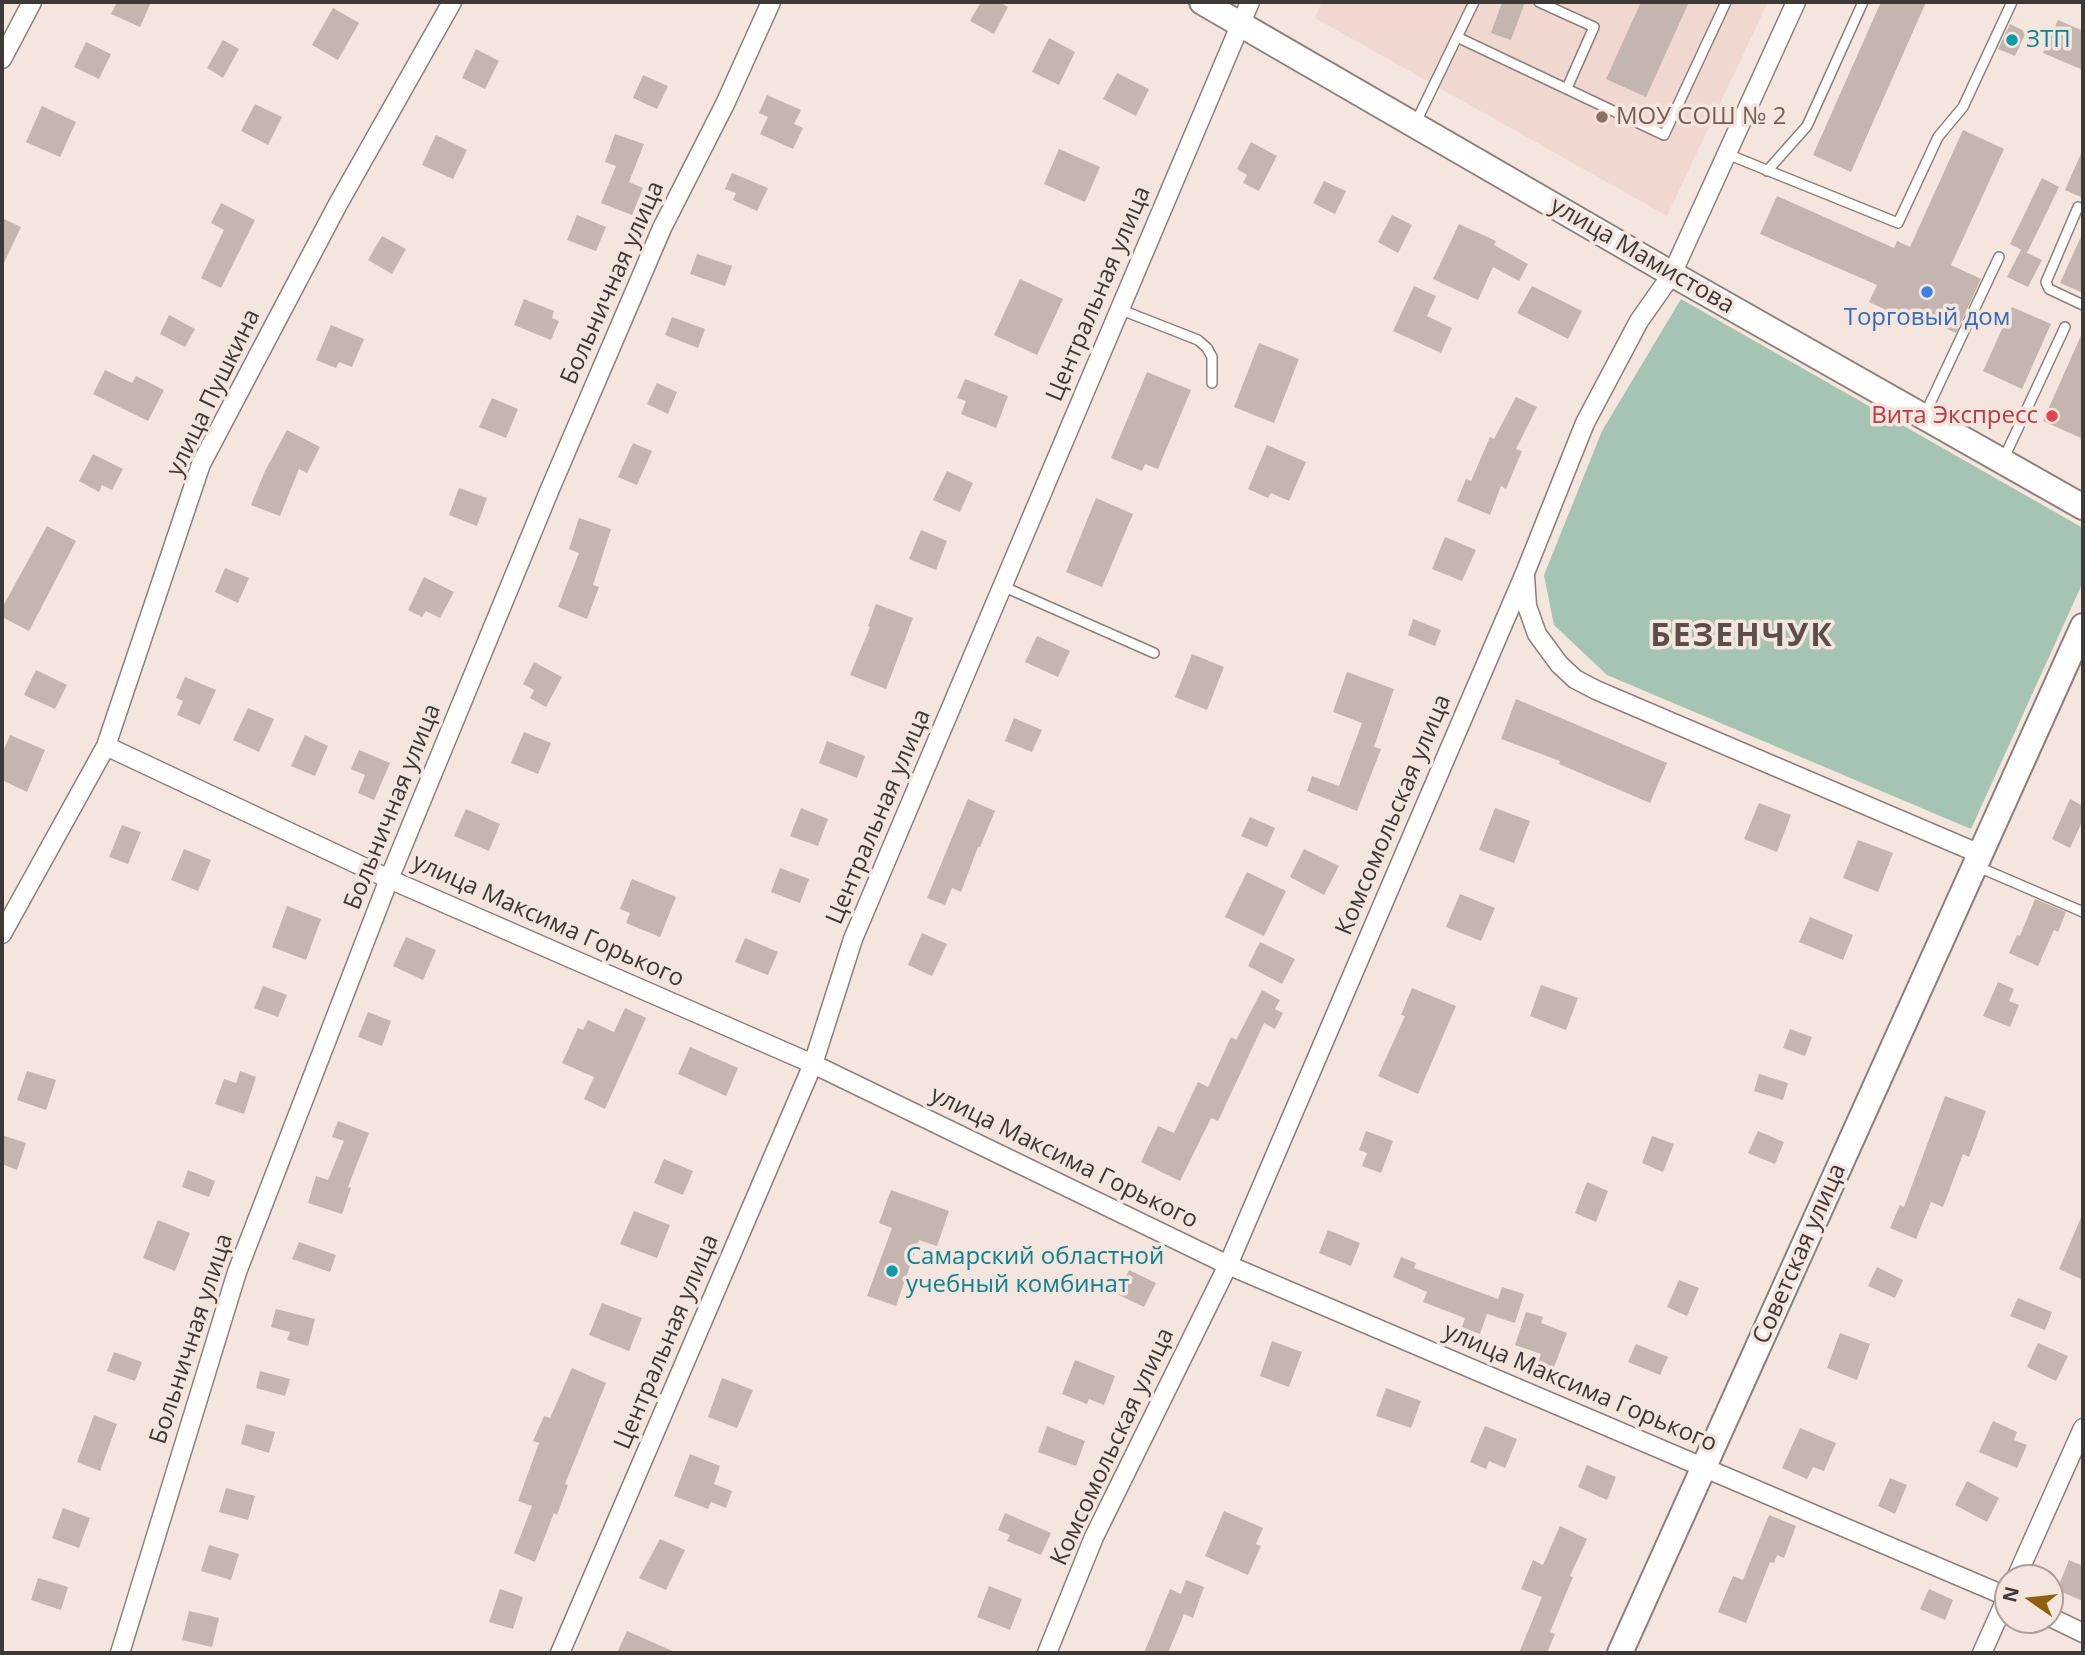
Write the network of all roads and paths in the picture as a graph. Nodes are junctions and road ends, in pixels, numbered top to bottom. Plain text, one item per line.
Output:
1 (32, 2) edge
2 (452, 2) edge
3 (771, 2) edge
4 (1202, 2) edge
5 (1474, 2) edge
6 (1539, 2) edge
7 (1726, 2) edge
8 (1796, 2) edge
9 (1863, 2) edge
10 (2012, 2) edge
11 (1246, 13) edge
12 (1457, 37) junction
13 (2, 59) edge
14 (1567, 88) junction
15 (1415, 124) junction
16 (1727, 154) junction
17 (1767, 171) junction
18 (2078, 207) dead end
19 (1999, 257) dead end
20 (1672, 274) junction
21 (2083, 305) edge
22 (1119, 309) junction
23 (2065, 327) dead end
24 (1212, 383) dead end
25 (1924, 416) junction
26 (2002, 461) junction
27 (2083, 507) edge
28 (1525, 573) junction
29 (1002, 586) junction
30 (2083, 626) edge
31 (1154, 653) dead end
32 (106, 746) junction
33 (1977, 860) junction
34 (389, 879) junction
35 (2083, 912) edge
36 (2, 934) edge
37 (813, 1064) junction
38 (1228, 1265) junction
39 (2083, 1428) edge
40 (1704, 1468) junction
41 (2022, 1564) edge
42 (1994, 1591) edge
43 (2064, 1624) edge
44 (1994, 1627) edge
45 (2083, 1633) edge
46 (120, 1653) edge
47 (560, 1653) edge
48 (1047, 1653) edge
49 (1620, 1653) edge
50 (1982, 1653) edge

1 - 13 street
2 - 32 street, улица Пушкина
3 - 34 street, Больничная улица
4 - 11 street, улица Мамистова
5 - 12 lane
6 - 14 lane
7 - 14 lane
8 - 16 street, Комсомольская улица
9 - 17 lane
10 - 17 lane
11 - 15 street, улица Мамистова
11 - 22 street, Центральная улица
12 - 14 lane
12 - 15 lane
15 - 20 street, улица Мамистова
16 - 17 lane
16 - 20 street, Комсомольская улица
18 - 21 lane
19 - 25 lane
20 - 25 street, улица Мамистова
20 - 28 street, Комсомольская улица
22 - 24 lane
22 - 29 street, Центральная улица
23 - 26 lane
25 - 26 street, улица Мамистова
26 - 27 street, улица Мамистова
28 - 33 street
28 - 38 street, Комсомольская улица
29 - 31 lane
29 - 37 street, Центральная улица
30 - 33 street, Советская улица
32 - 34 street, улица Максима Горького
32 - 36 street, улица Пушкина
33 - 35 lane
33 - 40 street, Советская улица
34 - 37 street, улица Максима Горького
34 - 46 street, Больничная улица
37 - 38 street, улица Максима Горького
37 - 47 street, Центральная улица
38 - 40 street, улица Максима Горького
38 - 48 street, Комсомольская улица
39 - 41 street
40 - 42 street, улица Максима Горького
40 - 49 street, Советская улица
43 - 45 street
44 - 50 street

